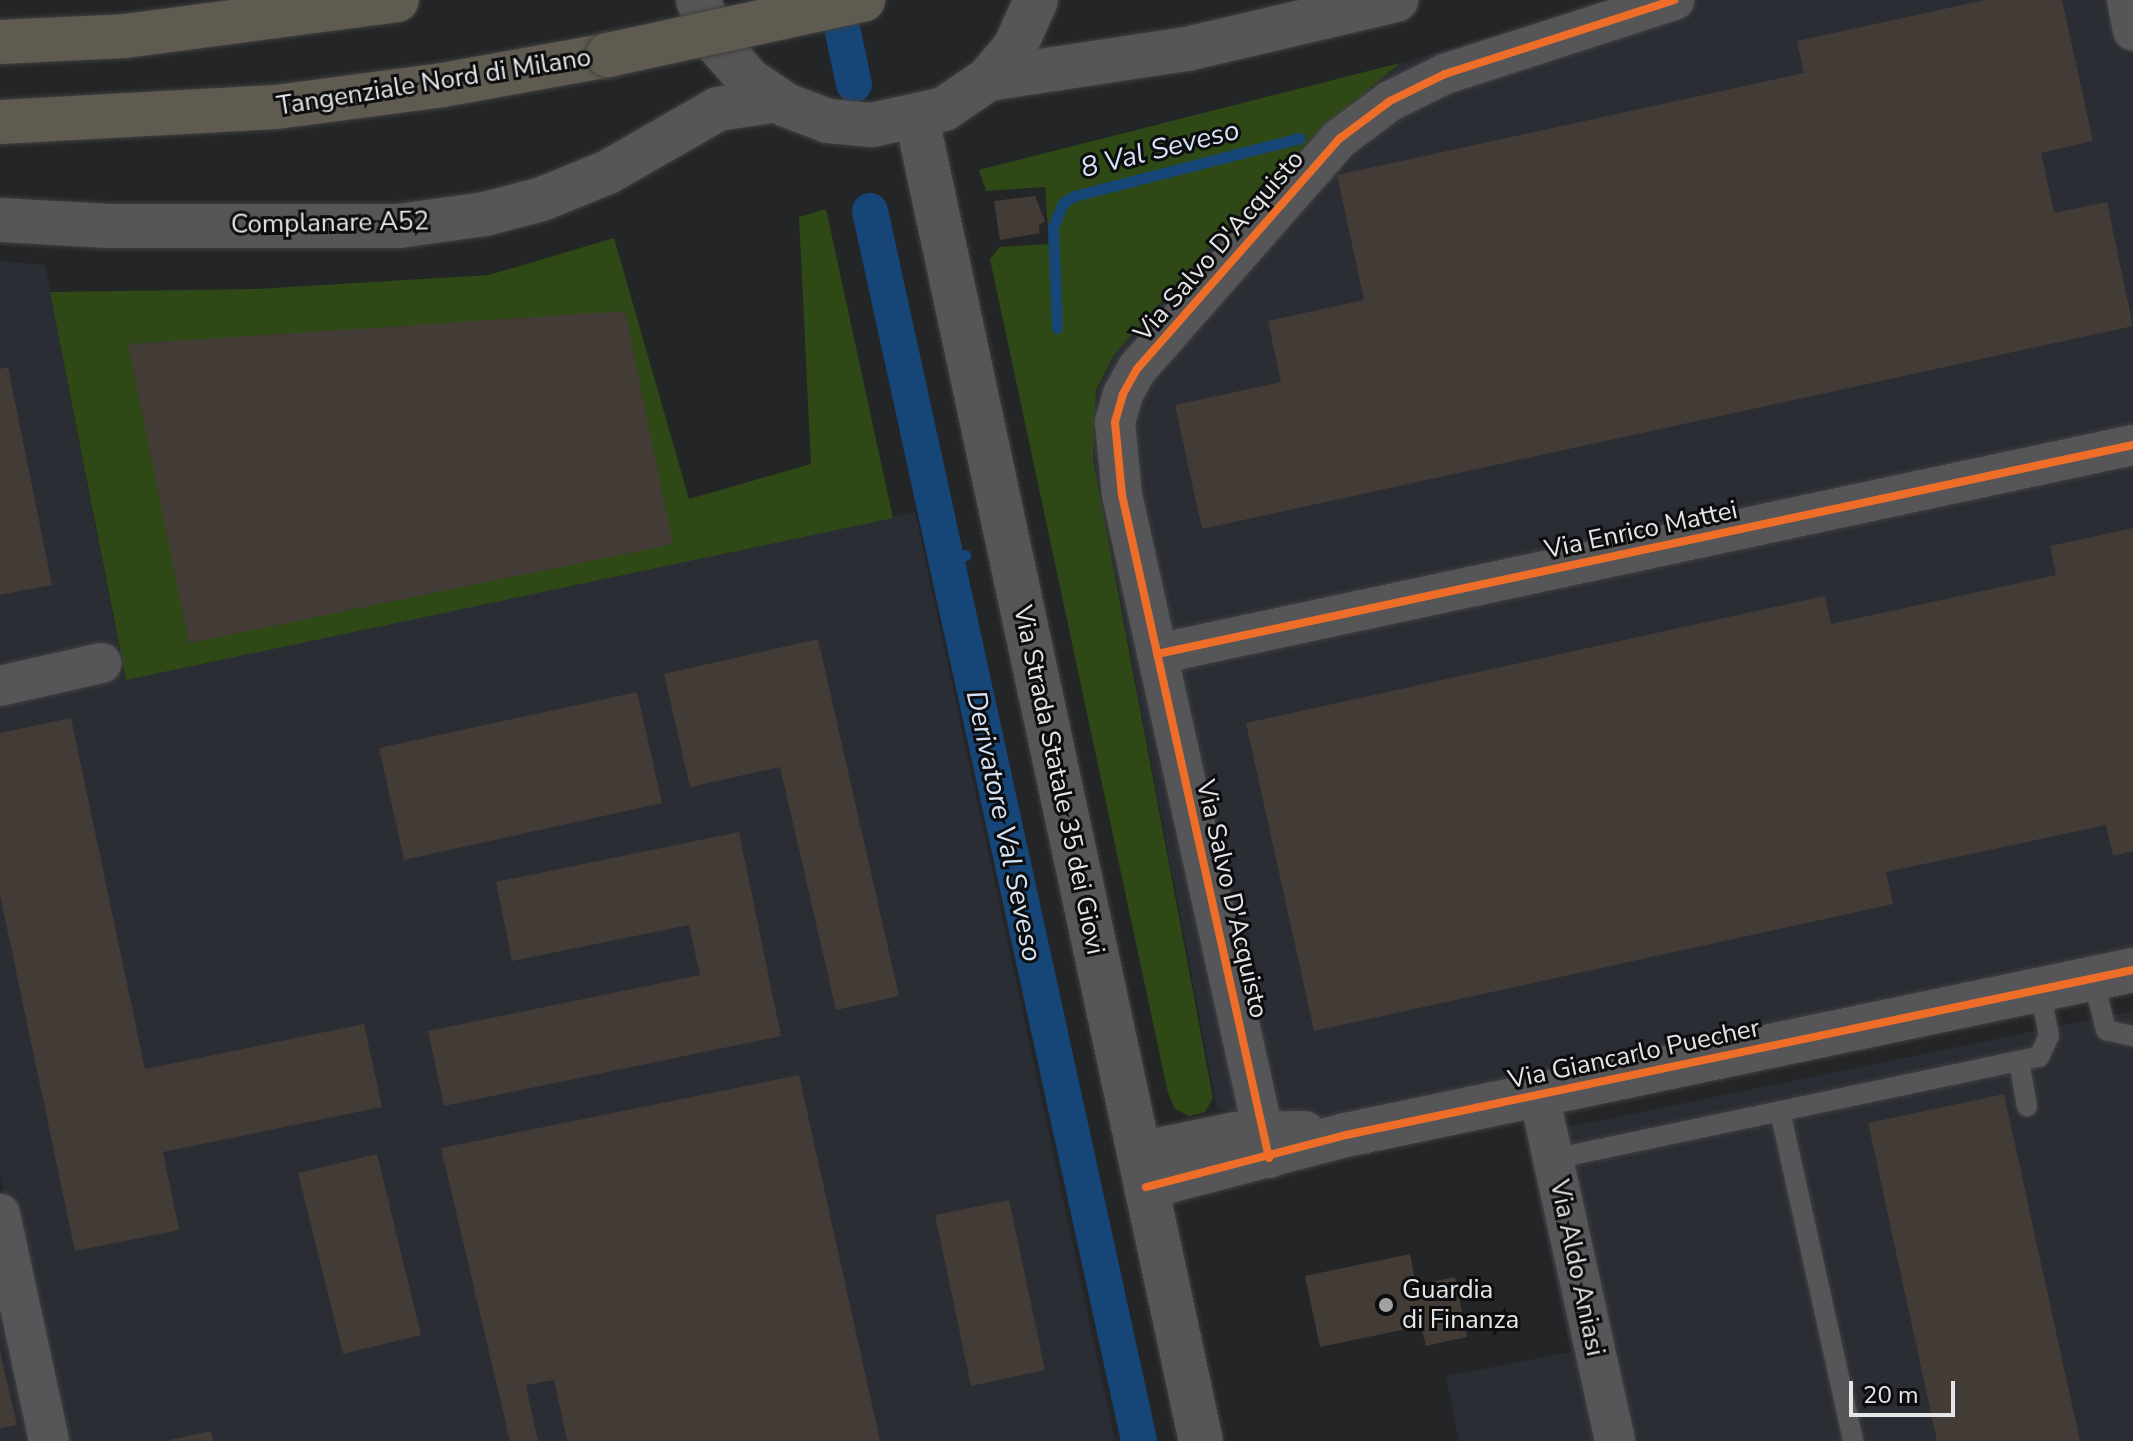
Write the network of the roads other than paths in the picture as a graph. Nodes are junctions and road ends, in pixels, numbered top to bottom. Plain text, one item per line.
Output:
1 (397, 0) edge
2 (698, 0) edge
3 (863, 0) edge
4 (1396, 0) edge
5 (1674, 0) edge
6 (2127, 0) edge
7 (1035, 6) edge
8 (2133, 30) edge
9 (0, 42) edge
10 (722, 48) junction
11 (1112, 60) junction
12 (988, 79) junction
13 (778, 100) junction
14 (917, 119) junction
15 (0, 122) edge
16 (688, 124) junction
17 (0, 220) edge
18 (2133, 445) edge
19 (1157, 654) junction
20 (101, 663) dead end
21 (0, 686) edge
22 (2113, 974) edge
23 (2040, 990) junction
24 (2133, 1036) edge
25 (2019, 1061) junction
26 (1539, 1095) junction
27 (2027, 1106) dead end
28 (1780, 1111) junction
29 (1266, 1145) junction
30 (1553, 1159) junction
31 (1143, 1170) junction
32 (0, 1214) edge
33 (49, 1441) edge
34 (1201, 1441) edge
35 (1615, 1441) edge
36 (1853, 1441) edge

1 - 9 highway
2 - 10 main road
3 - 15 highway, Tangenziale Nord di Milano, bridge
4 - 11 main road
5 - 19 street, Via Salvo D'Acquisto
6 - 8 street
7 - 11 main road
7 - 12 main road
10 - 13 main road
10 - 16 main road, Complanare A52
11 - 12 main road
12 - 14 main road
13 - 14 main road
13 - 16 main road, Complanare A52
14 - 31 main road, Via Strada Statale 35 dei Giovi
16 - 17 main road, Complanare A52
18 - 19 street, Via Enrico Mattei
19 - 29 street, Via Salvo D'Acquisto
20 - 21 street
22 - 23 main road, Via Giancarlo Puecher
22 - 24 lane
23 - 25 lane
23 - 26 main road, Via Giancarlo Puecher
25 - 27 lane
25 - 28 lane
26 - 29 main road, Via Giancarlo Puecher
26 - 30 street, Via Aldo Aniasi
28 - 30 lane
28 - 36 lane
29 - 31 main road, Via Giancarlo Puecher
30 - 35 street, Via Aldo Aniasi
31 - 34 main road, Via Strada Statale 35 dei Giovi
32 - 33 street

